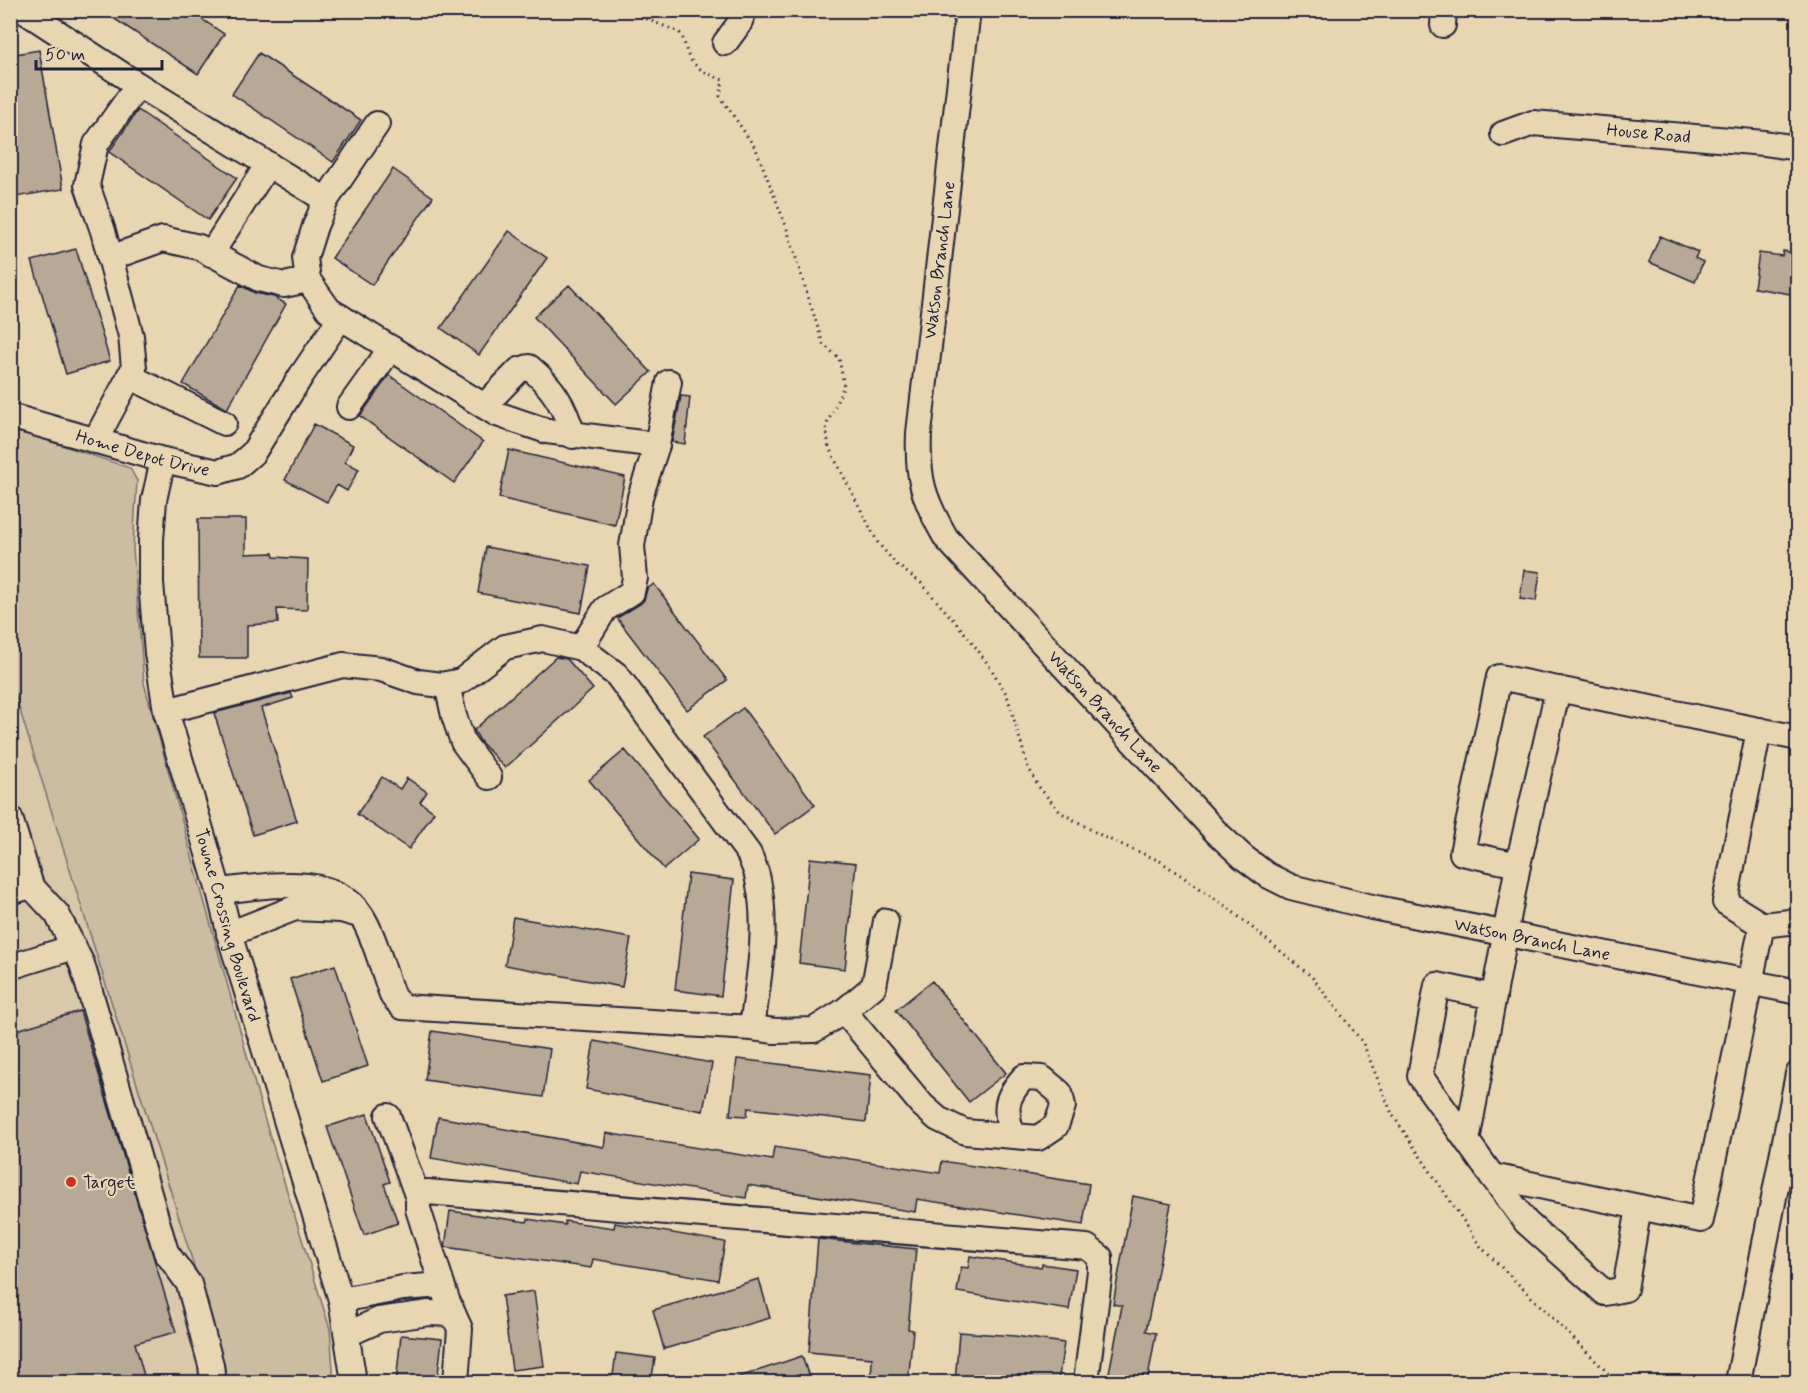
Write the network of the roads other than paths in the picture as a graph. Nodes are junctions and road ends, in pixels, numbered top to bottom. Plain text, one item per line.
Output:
1 (23, 10) edge
2 (744, 10) edge
3 (968, 10) edge
4 (725, 43) dead end
5 (138, 85) junction
6 (377, 124) dead end
7 (1503, 134) dead end
8 (1797, 148) edge
9 (268, 164) junction
10 (326, 200) junction
11 (211, 254) junction
12 (110, 258) junction
13 (308, 280) junction
14 (340, 317) junction
15 (391, 348) junction
16 (129, 376) junction
17 (669, 382) dead end
18 (484, 406) junction
19 (349, 407) dead end
20 (10, 416) edge
21 (224, 423) dead end
22 (573, 436) junction
23 (95, 441) junction
24 (657, 445) junction
25 (163, 460) junction
26 (581, 648) junction
27 (447, 684) junction
28 (1558, 689) junction
29 (166, 711) junction
30 (1759, 730) junction
31 (1797, 738) edge
32 (489, 777) dead end
33 (10, 818) edge
34 (1518, 865) junction
35 (21, 889) edge
36 (219, 891) junction
37 (293, 897) junction
38 (886, 921) dead end
39 (1797, 921) edge
40 (1762, 925) junction
41 (229, 934) junction
42 (1506, 934) junction
43 (74, 947) junction
44 (10, 967) edge
45 (1749, 983) junction
46 (1797, 992) edge
47 (1494, 997) junction
48 (844, 1011) junction
49 (752, 1028) junction
50 (1797, 1074) edge
51 (388, 1116) dead end
52 (1012, 1136) dead end
53 (1467, 1141) junction
54 (1492, 1176) junction
55 (418, 1198) junction
56 (1640, 1207) junction
57 (442, 1285) junction
58 (341, 1300) junction
59 (453, 1314) junction
60 (348, 1334) junction
61 (213, 1383) edge
62 (354, 1383) edge
63 (456, 1383) edge
64 (1086, 1383) edge
65 (1738, 1383) edge

1 - 5 street
2 - 4 street
3 - 42 street, Watson Branch Lane
5 - 9 street
5 - 12 street
6 - 10 street
7 - 8 street, House Road
9 - 10 street
9 - 11 street
10 - 13 street
11 - 12 street
11 - 13 street
12 - 16 street
13 - 14 street
14 - 15 street
14 - 25 street, Home Depot Drive
15 - 18 street
15 - 19 street
16 - 21 street
16 - 23 street
17 - 24 street
18 - 22 street
18 - 22 street
20 - 23 street, Home Depot Drive
22 - 24 street
23 - 25 street, Home Depot Drive
24 - 26 street
25 - 29 street, Towne Crossing Boulevard
26 - 27 street
26 - 49 street
27 - 29 street
27 - 32 street
28 - 30 street
28 - 34 street
28 - 34 street
29 - 36 street, Towne Crossing Boulevard
30 - 31 street
30 - 40 street
33 - 35 street
34 - 42 street
35 - 43 street
36 - 37 street
36 - 41 street, Towne Crossing Boulevard
37 - 41 street
37 - 49 street
38 - 48 street
39 - 40 street
40 - 45 street
41 - 58 street, Towne Crossing Boulevard
42 - 45 street, Watson Branch Lane
42 - 47 street
43 - 44 street
43 - 61 street
45 - 46 street, Watson Branch Lane
45 - 56 street
47 - 53 street
47 - 53 street
48 - 49 street
48 - 52 street
50 - 65 street
51 - 55 street
53 - 54 street
54 - 56 street
54 - 56 street
55 - 57 street
55 - 64 street
57 - 58 street
57 - 59 street
58 - 60 street, Towne Crossing Boulevard
59 - 60 street
59 - 63 street
60 - 62 street, Towne Crossing Boulevard

